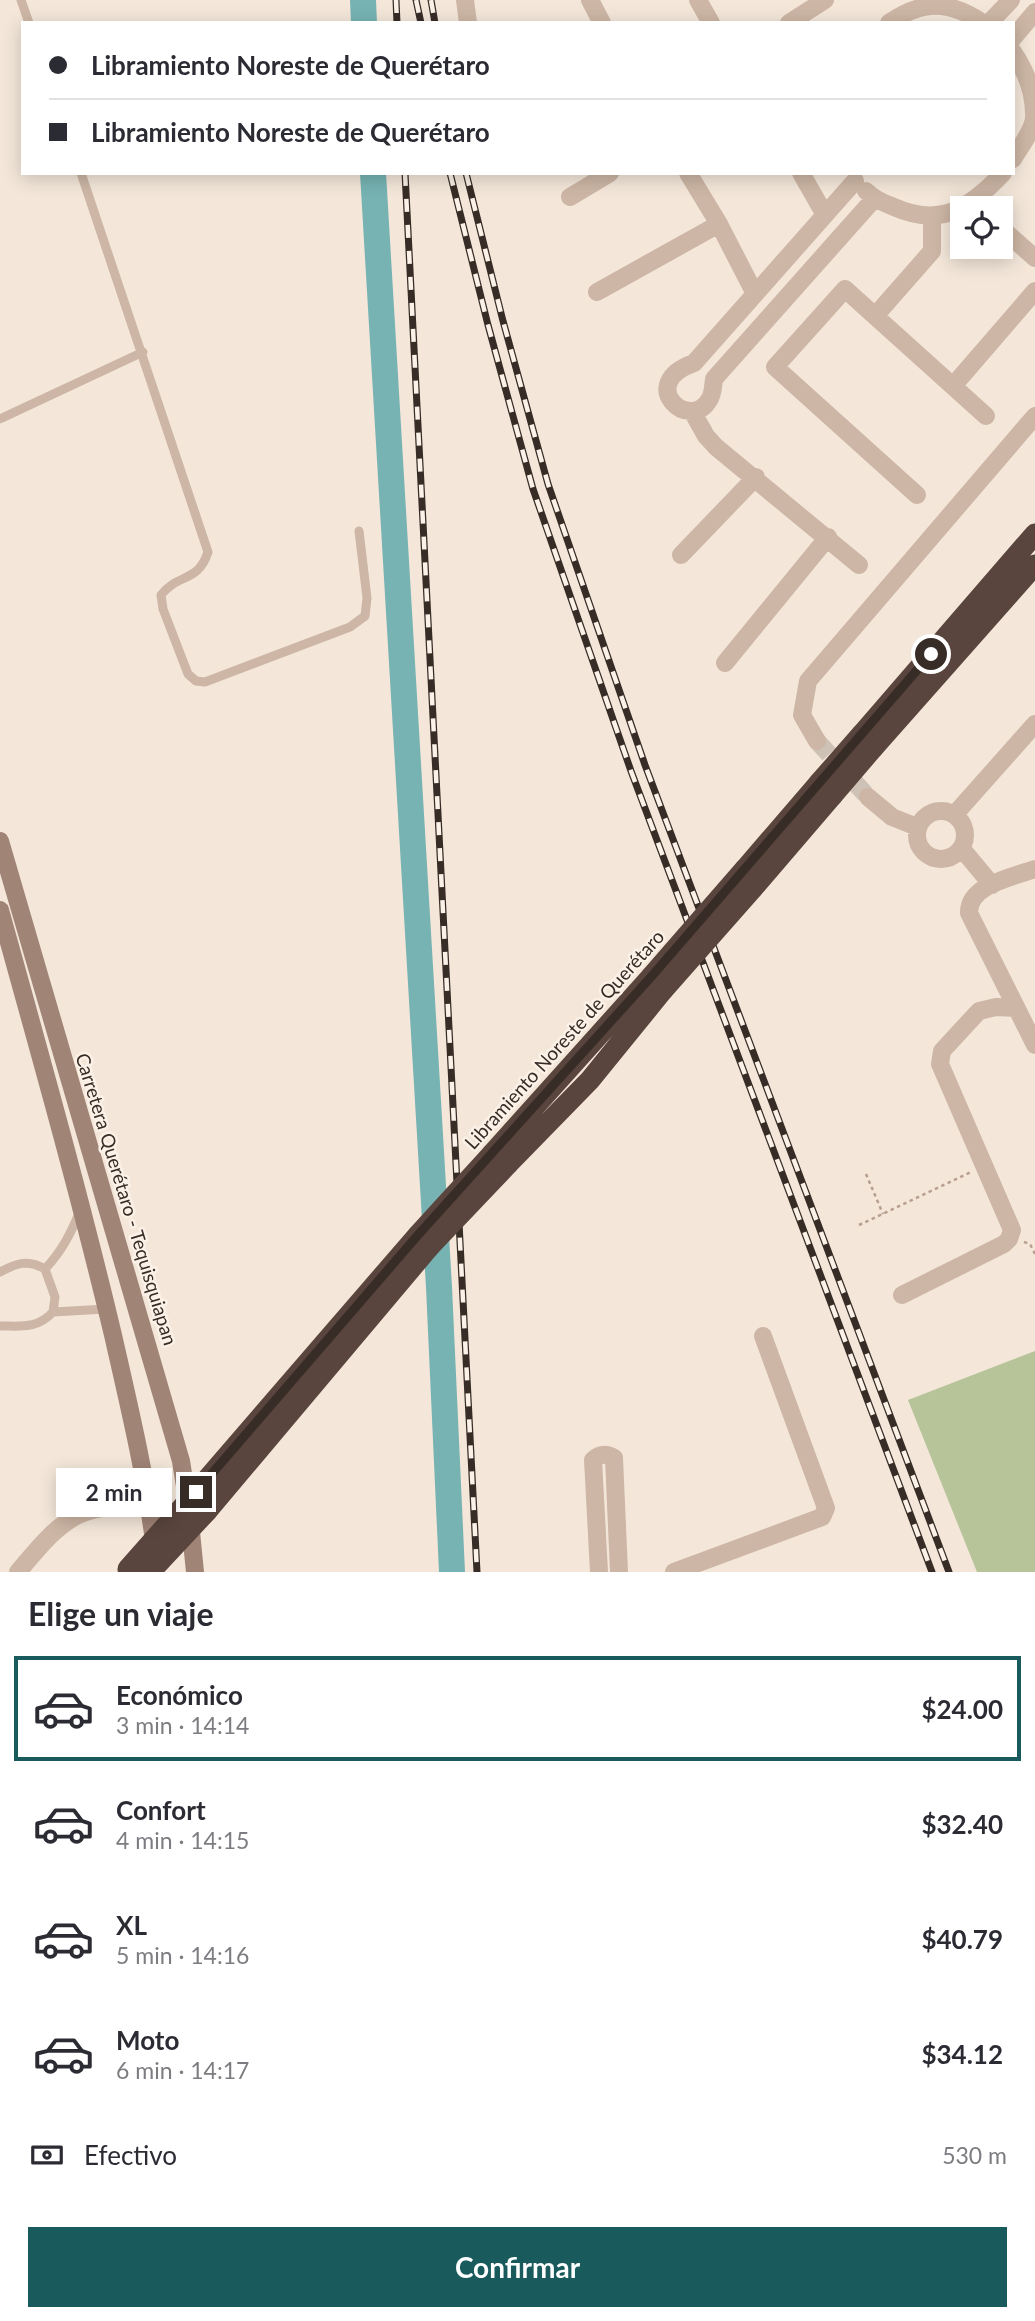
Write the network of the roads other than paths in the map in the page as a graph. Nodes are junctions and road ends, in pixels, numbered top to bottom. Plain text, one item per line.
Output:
1 (21, 0) edge
2 (466, 0) edge
3 (590, 0) edge
4 (698, 0) edge
5 (825, 0) edge
6 (1011, 0) edge
7 (923, 1) edge
8 (1035, 12) edge
9 (28, 21) edge
10 (468, 21) edge
11 (602, 21) edge
12 (710, 21) edge
13 (792, 21) edge
14 (892, 21) edge
15 (981, 21) edge
16 (991, 21) edge
17 (1015, 36) edge
18 (1015, 55) edge
19 (1034, 121) edge
20 (1015, 155) edge
21 (82, 175) edge
22 (607, 175) edge
23 (689, 175) edge
24 (802, 175) edge
25 (1001, 175) edge
26 (852, 177) edge
27 (570, 197) dead end
28 (874, 199) junction
29 (825, 215) junction
30 (932, 217) junction
31 (719, 225) junction
32 (1013, 239) edge
33 (1035, 258) edge
34 (1035, 291) edge
35 (597, 292) dead end
36 (755, 294) junction
37 (875, 316) junction
38 (142, 352) junction
39 (694, 363) junction
40 (714, 379) junction
41 (953, 386) junction
42 (692, 411) junction
43 (986, 416) dead end
44 (1035, 416) edge
45 (0, 419) edge
46 (756, 478) junction
47 (917, 495) dead end
48 (359, 531) dead end
49 (1035, 534) edge
50 (828, 537) junction
51 (681, 555) dead end
52 (859, 565) dead end
53 (1035, 565) edge
54 (725, 663) dead end
55 (1035, 724) edge
56 (817, 741) tunnel mouth
57 (868, 741) junction
58 (868, 797) tunnel mouth
59 (954, 814) junction
60 (917, 827) junction
61 (0, 841) edge
62 (962, 849) junction
63 (1035, 869) edge
64 (992, 885) junction
65 (0, 910) edge
66 (1016, 1008) junction
67 (1035, 1045) edge
68 (81, 1206) junction
69 (424, 1241) junction
70 (45, 1269) junction
71 (0, 1272) edge
72 (902, 1295) dead end
73 (106, 1309) junction
74 (53, 1312) junction
75 (0, 1326) edge
76 (763, 1336) dead end
77 (150, 1503) junction
78 (127, 1571) edge
79 (18, 1572) edge
80 (150, 1572) edge
81 (158, 1572) edge
82 (195, 1572) edge
83 (599, 1572) edge
84 (619, 1572) edge
85 (674, 1572) edge

1 - 9 lane
2 - 10 street
3 - 11 street
4 - 12 street
5 - 13 street
6 - 16 street
7 - 14 street
7 - 15 street
8 - 17 street
18 - 19 street
19 - 20 street
21 - 38 lane
22 - 27 street
23 - 31 street
24 - 29 street
25 - 30 street
26 - 28 street
26 - 29 street
28 - 30 street
28 - 40 street
29 - 36 street
30 - 37 street
31 - 35 street
31 - 36 street
32 - 33 street
34 - 41 street
36 - 39 street
37 - 41 street
37 - 47 street
38 - 45 lane
38 - 48 lane
39 - 40 street
39 - 42 street
40 - 42 street
41 - 43 street
42 - 46 street
44 - 56 street
46 - 50 street
46 - 51 street
49 - 57 highway, Libramiento Noreste de Querétaro
50 - 52 street
50 - 54 street
53 - 57 highway, Libramiento Noreste de Querétaro
55 - 59 street
57 - 69 highway, Libramiento Noreste de Querétaro, bridge
58 - 60 street
59 - 60 street
59 - 62 street
60 - 62 street
61 - 82 main road, Carretera Querétaro - Tequisquiapan
62 - 64 street
63 - 64 street
64 - 66 street
65 - 68 main road
66 - 67 street
66 - 72 street
68 - 70 lane
68 - 73 main road
69 - 78 highway, Libramiento Noreste de Querétaro, bridge
69 - 80 highway, Libramiento Noreste de Querétaro, bridge
70 - 71 lane
70 - 74 lane
73 - 74 lane
73 - 77 main road
74 - 75 lane
76 - 85 street
77 - 79 street
77 - 81 main road
83 - 84 street

